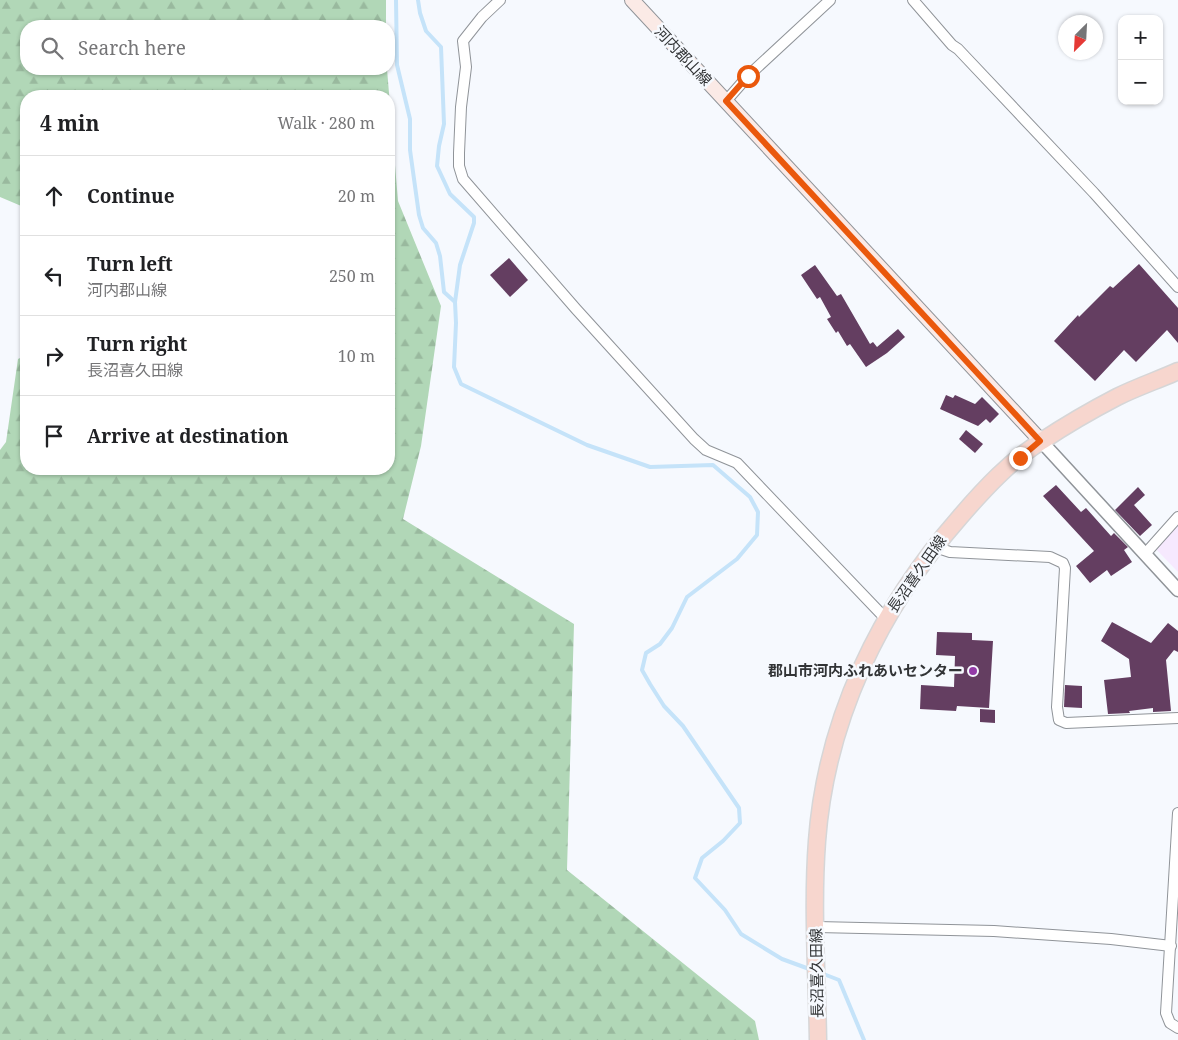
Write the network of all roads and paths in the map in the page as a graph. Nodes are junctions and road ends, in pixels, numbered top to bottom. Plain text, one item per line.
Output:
1 (500, 0) edge
2 (632, 0) edge
3 (830, 0) edge
4 (913, 0) edge
5 (726, 101) junction
6 (1178, 287) edge
7 (1178, 371) edge
8 (1040, 441) junction
9 (1178, 517) edge
10 (935, 547) junction
11 (1145, 554) junction
12 (1178, 590) edge
13 (886, 619) junction
14 (1178, 718) edge
15 (1178, 813) edge
16 (1175, 916) edge
17 (816, 927) junction
18 (1171, 946) junction
19 (1178, 1028) edge
20 (818, 1040) edge

1 - 13 street
2 - 5 main road, 河内郡山線
3 - 5 street
4 - 6 street
5 - 8 main road, 河内郡山線
7 - 8 main road, 長沼喜久田線
8 - 10 main road, 長沼喜久田線
8 - 11 street
9 - 11 street
10 - 13 main road, 長沼喜久田線
10 - 14 street
11 - 12 street
13 - 17 main road, 長沼喜久田線
15 - 16 street
16 - 18 street
17 - 18 street
17 - 20 main road, 長沼喜久田線
18 - 19 street

